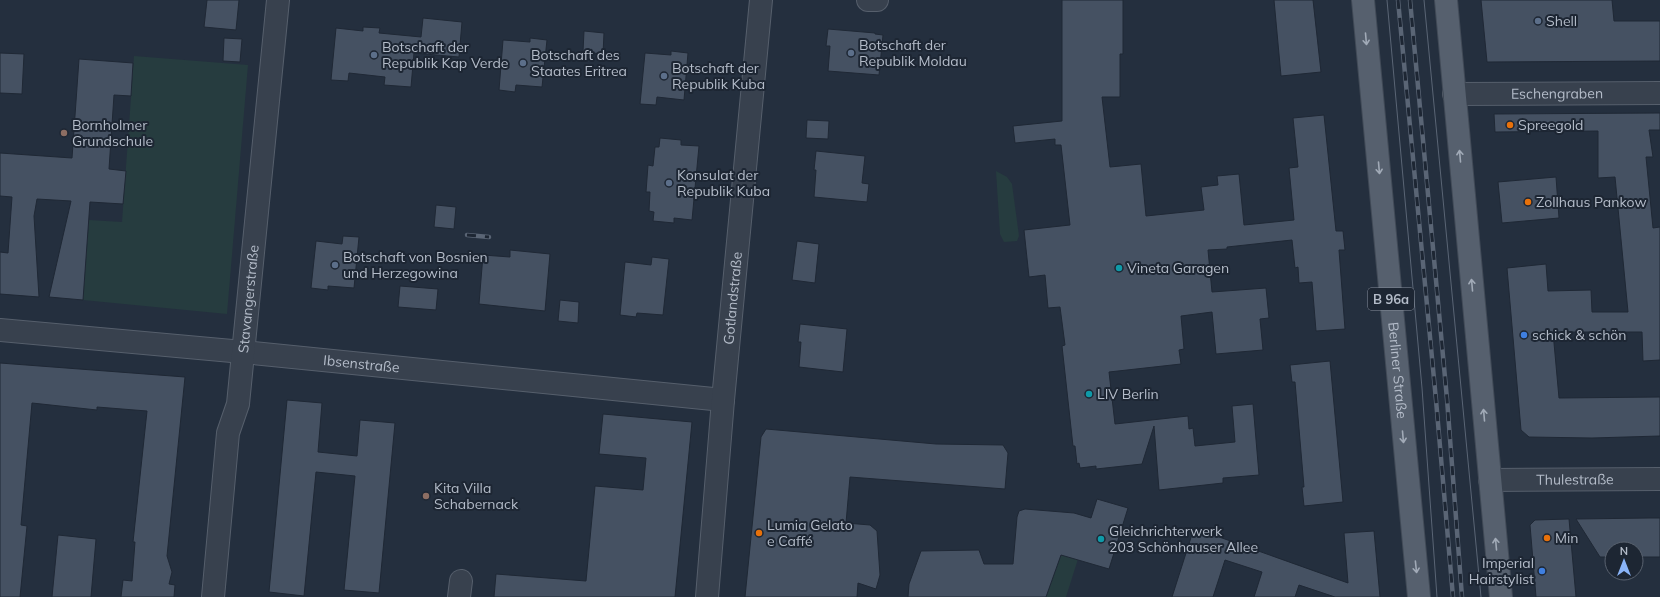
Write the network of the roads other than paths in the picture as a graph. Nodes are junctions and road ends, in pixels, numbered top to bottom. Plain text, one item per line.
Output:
1 (278, 0) edge
2 (761, 0) edge
3 (868, 0) edge
4 (877, 0) edge
5 (1363, 0) edge
6 (1446, 0) edge
7 (1660, 92) edge
8 (1454, 94) junction
9 (0, 330) edge
10 (243, 352) junction
11 (723, 400) junction
12 (1660, 479) edge
13 (1490, 480) junction
14 (213, 597) edge
15 (707, 597) edge
16 (1419, 597) edge
17 (1501, 597) edge

1 - 10 street, Stavangerstraße
2 - 11 street, Gotlandstraße
3 - 4 street
5 -> 16 main road, Berliner Straße / B 96a
6 - 8 main road
7 - 8 street, Eschengraben
13 -> 8 main road
9 - 10 street, Ibsenstraße
10 - 11 street, Ibsenstraße
10 - 14 street, Stavangerstraße
11 - 15 street, Gotlandstraße
12 - 13 street, Thulestraße
17 -> 13 main road

